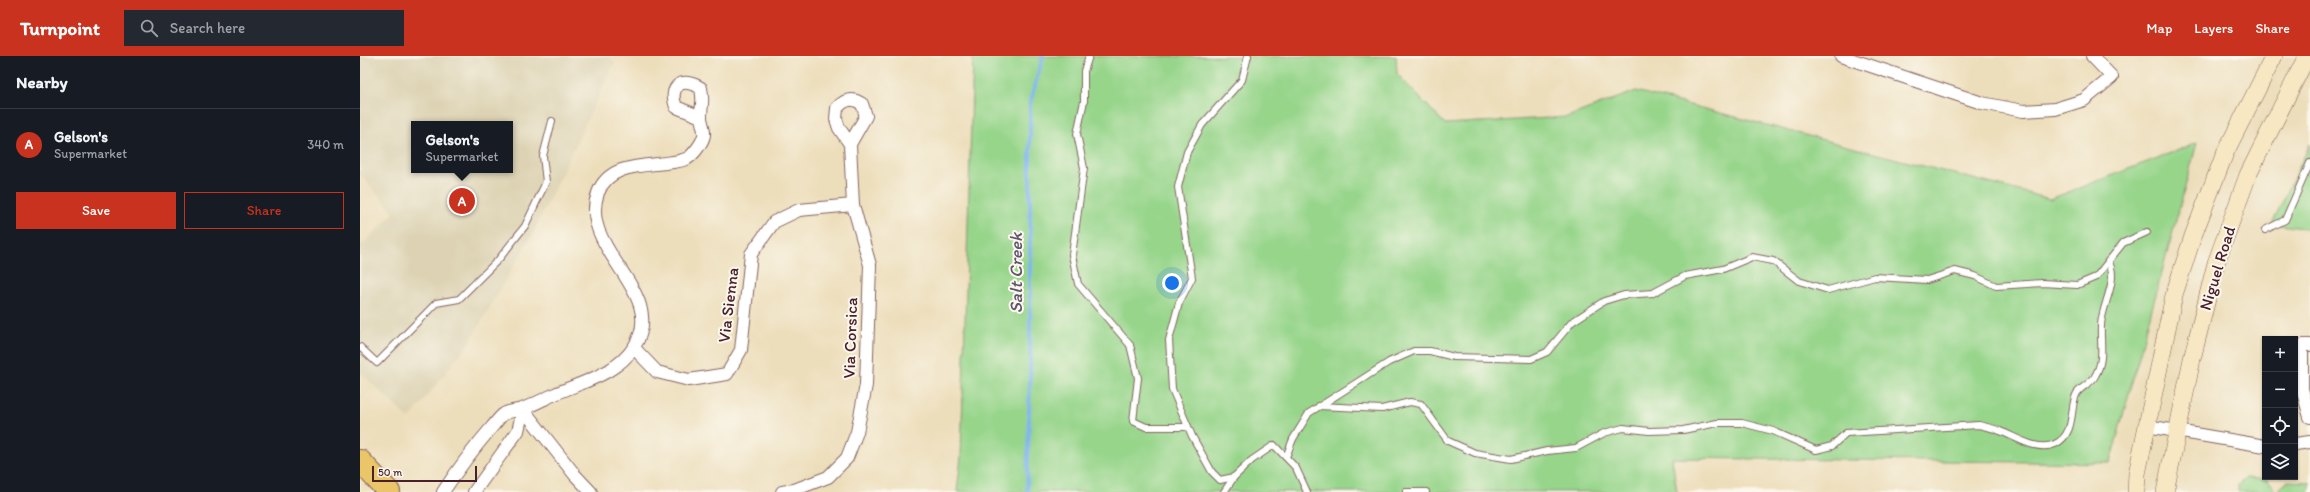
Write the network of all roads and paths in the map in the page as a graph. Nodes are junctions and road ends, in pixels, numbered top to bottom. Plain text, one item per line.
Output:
1 (1089, 56) edge
2 (1248, 56) edge
3 (1841, 56) edge
4 (2092, 56) edge
5 (2274, 56) edge
6 (2306, 56) edge
7 (701, 117) dead end
8 (552, 121) dead end
9 (850, 144) dead end
10 (2310, 162) edge
11 (853, 205) junction
12 (2266, 230) dead end
13 (2147, 232) dead end
14 (2108, 261) junction
15 (2310, 345) edge
16 (360, 347) edge
17 (634, 348) junction
18 (1319, 406) junction
19 (523, 408) junction
20 (2310, 417) edge
21 (2147, 426) junction
22 (1188, 427) junction
23 (2176, 431) junction
24 (2310, 442) edge
25 (2298, 444) edge
26 (2262, 445) edge
27 (1286, 457) junction
28 (360, 461) edge
29 (1234, 477) junction
30 (389, 492) edge
31 (443, 492) edge
32 (474, 492) edge
33 (591, 492) edge
34 (782, 492) edge
35 (1224, 492) edge
36 (1307, 492) edge
37 (1406, 492) edge
38 (1426, 492) edge
39 (2136, 492) edge
40 (2165, 492) edge

1 - 22 lane
2 - 22 lane
3 - 4 street
5 - 21 main road, Niguel Road
6 - 23 main road, Niguel Road
7 - 17 street
8 - 16 lane
9 - 11 street, Via Corsica
10 - 12 lane
11 - 17 street, Via Sienna
11 - 34 street, Via Corsica
13 - 14 lane
14 - 18 lane
14 - 18 lane
15 - 20 street
17 - 19 street
18 - 27 lane
19 - 31 street
19 - 32 street
19 - 33 street
21 - 23 street
21 - 39 main road, Niguel Road
22 - 29 lane
23 - 26 street
23 - 40 main road, Niguel Road
24 - 25 street
27 - 29 lane
27 - 36 lane
28 - 30 highway
29 - 35 lane
37 - 38 lane

